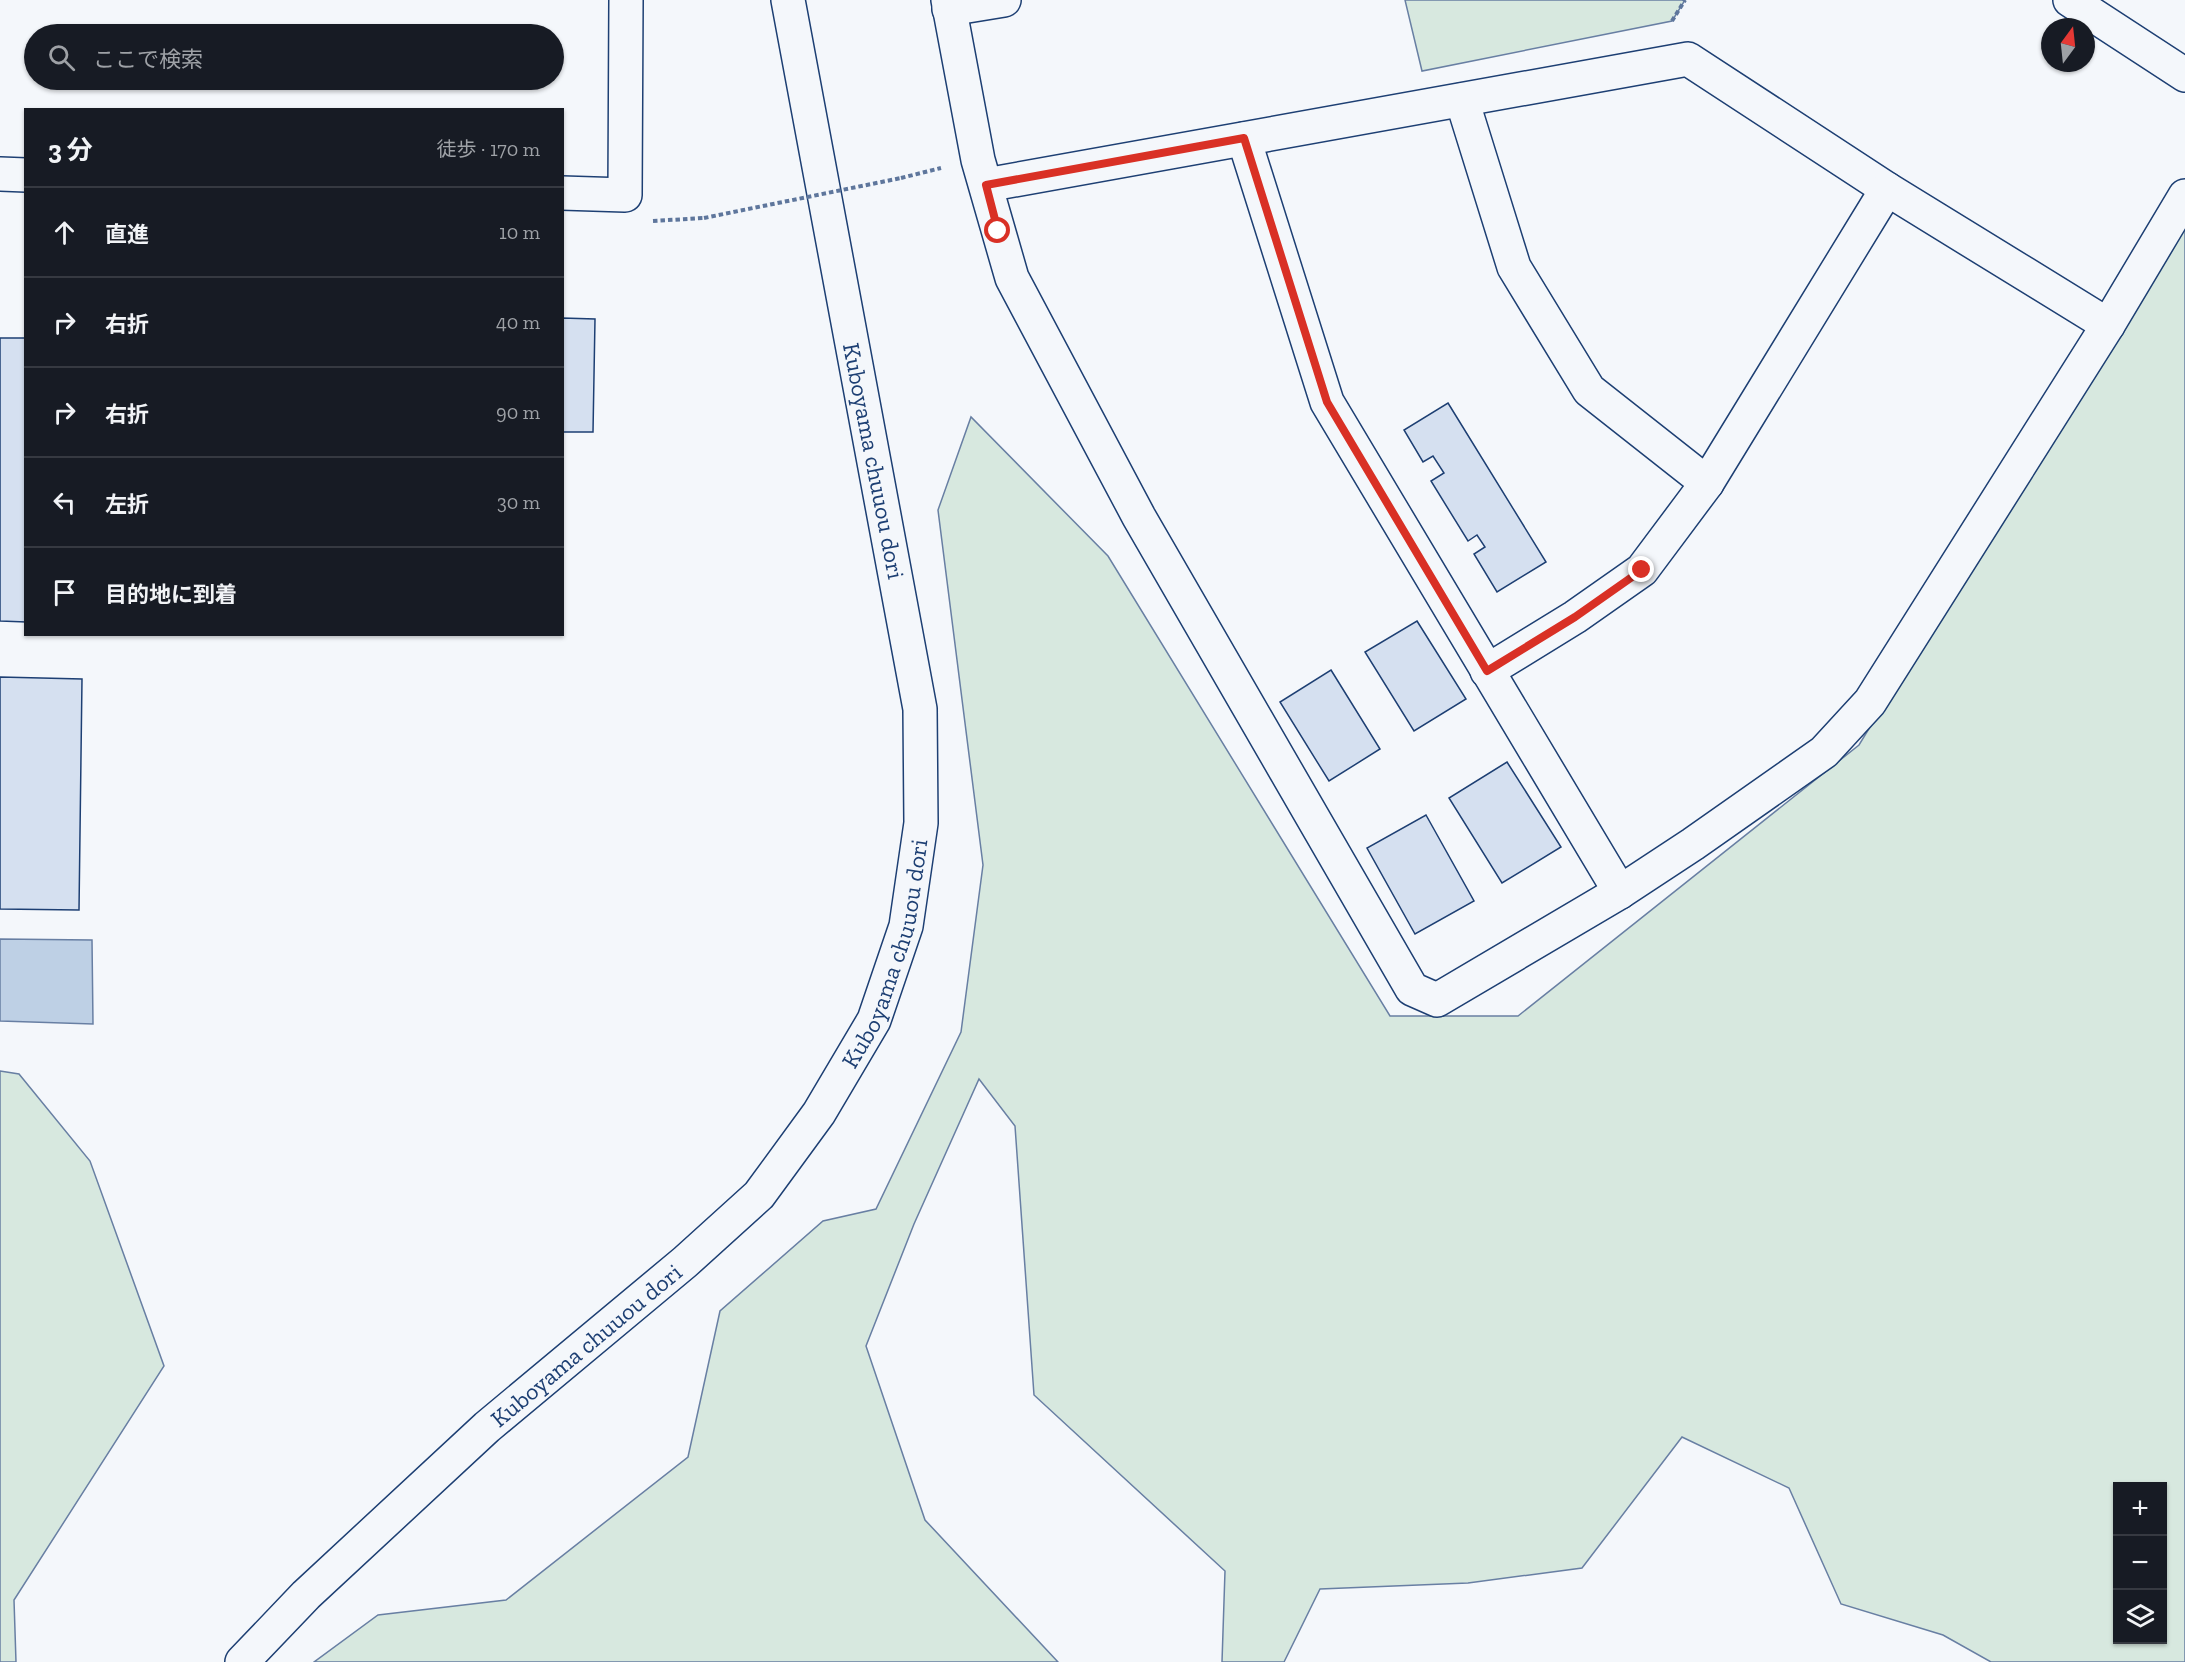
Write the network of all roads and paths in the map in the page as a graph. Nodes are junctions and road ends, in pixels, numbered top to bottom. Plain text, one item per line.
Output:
1 (626, 0) edge
2 (788, 0) edge
3 (1004, 0) edge
4 (2070, 0) edge
5 (949, 4) edge
6 (2185, 75) edge
7 (1462, 100) junction
8 (1244, 138) junction
9 (0, 174) edge
10 (24, 175) edge
11 (901, 178) dead end
12 (986, 185) junction
13 (1887, 189) junction
14 (564, 193) edge
15 (2185, 196) edge
16 (649, 221) dead end
17 (2108, 325) junction
18 (1707, 483) junction
19 (1487, 671) junction
20 (1620, 892) junction
21 (242, 1662) edge

1 - 14 street
2 - 21 street, Kuboyama chuuou dori
3 - 5 street
4 - 6 street
5 - 12 street
7 - 8 street
7 - 13 street
7 - 18 street
8 - 12 street
8 - 19 street
9 - 10 street
11 - 16 path, bridge
12 - 20 street
13 - 17 street
13 - 18 street
15 - 17 street
17 - 20 street
18 - 19 street
19 - 20 street

